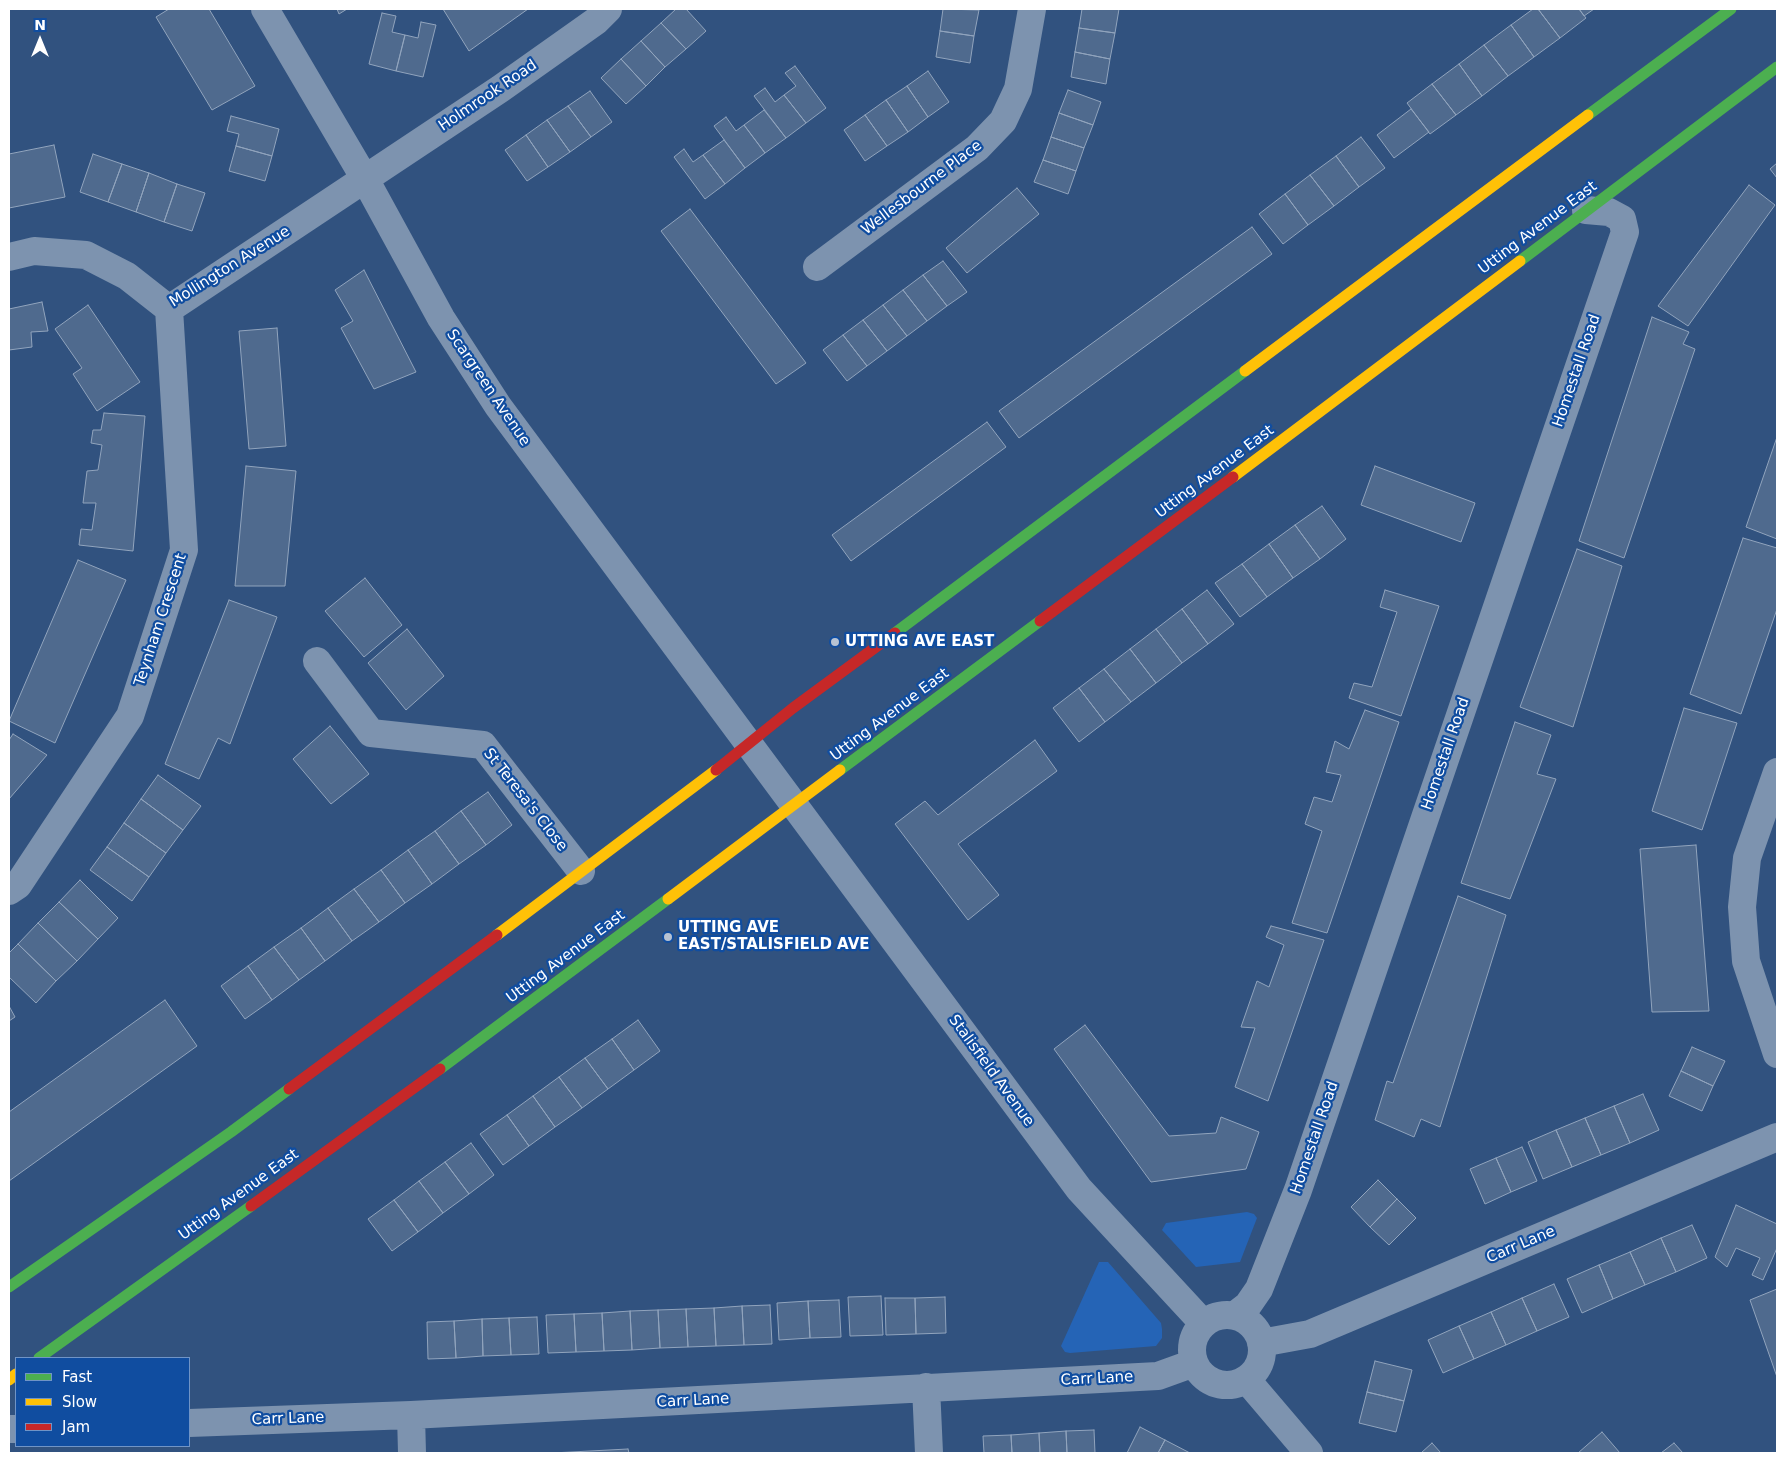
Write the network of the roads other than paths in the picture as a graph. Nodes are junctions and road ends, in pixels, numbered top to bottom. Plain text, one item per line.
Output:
1 (265, 9) edge
2 (608, 9) edge
3 (1032, 9) edge
4 (1731, 9) edge
5 (1777, 67) edge
6 (365, 179) junction
7 (1586, 210) junction
8 (9, 257) edge
9 (817, 267) dead end
10 (169, 309) junction
11 (317, 661) dead end
12 (749, 744) junction
13 (1777, 772) edge
14 (794, 806) junction
15 (581, 871) junction
16 (9, 891) edge
17 (1777, 1054) edge
18 (1777, 1137) edge
19 (9, 1287) edge
20 (1235, 1315) junction
21 (1203, 1323) junction
22 (1261, 1343) junction
23 (40, 1357) edge
24 (1194, 1364) junction
25 (1246, 1379) junction
26 (926, 1388) junction
27 (411, 1415) junction
28 (190, 1423) edge
29 (412, 1453) edge
30 (929, 1453) edge
31 (1309, 1453) edge

1 - 6 street, Scargreen Avenue
2 - 6 street, Holmrook Road
3 - 9 street, Wellesbourne Place
4 - 12 street
5 - 7 street, Utting Avenue East
6 - 10 street, Mollington Avenue
6 - 12 street, Scargreen Avenue
7 - 14 street, Utting Avenue East
7 - 20 street, Homestall Road
8 - 10 street, Mollington Avenue
10 - 16 street, Teynham Crescent
11 - 15 street, St Teresa's Close
12 - 14 street, Scargreen Avenue
12 - 15 street
13 - 17 street
14 - 21 street, Stalisfield Avenue
14 - 23 street, Utting Avenue East
15 - 19 street
18 - 22 street, Carr Lane
20 - 21 street
20 - 22 street
21 - 24 street
22 - 25 street
24 - 25 street
24 - 26 street, Carr Lane
25 - 31 street
26 - 27 street, Carr Lane
26 - 30 street
27 - 28 street, Carr Lane
27 - 29 street

